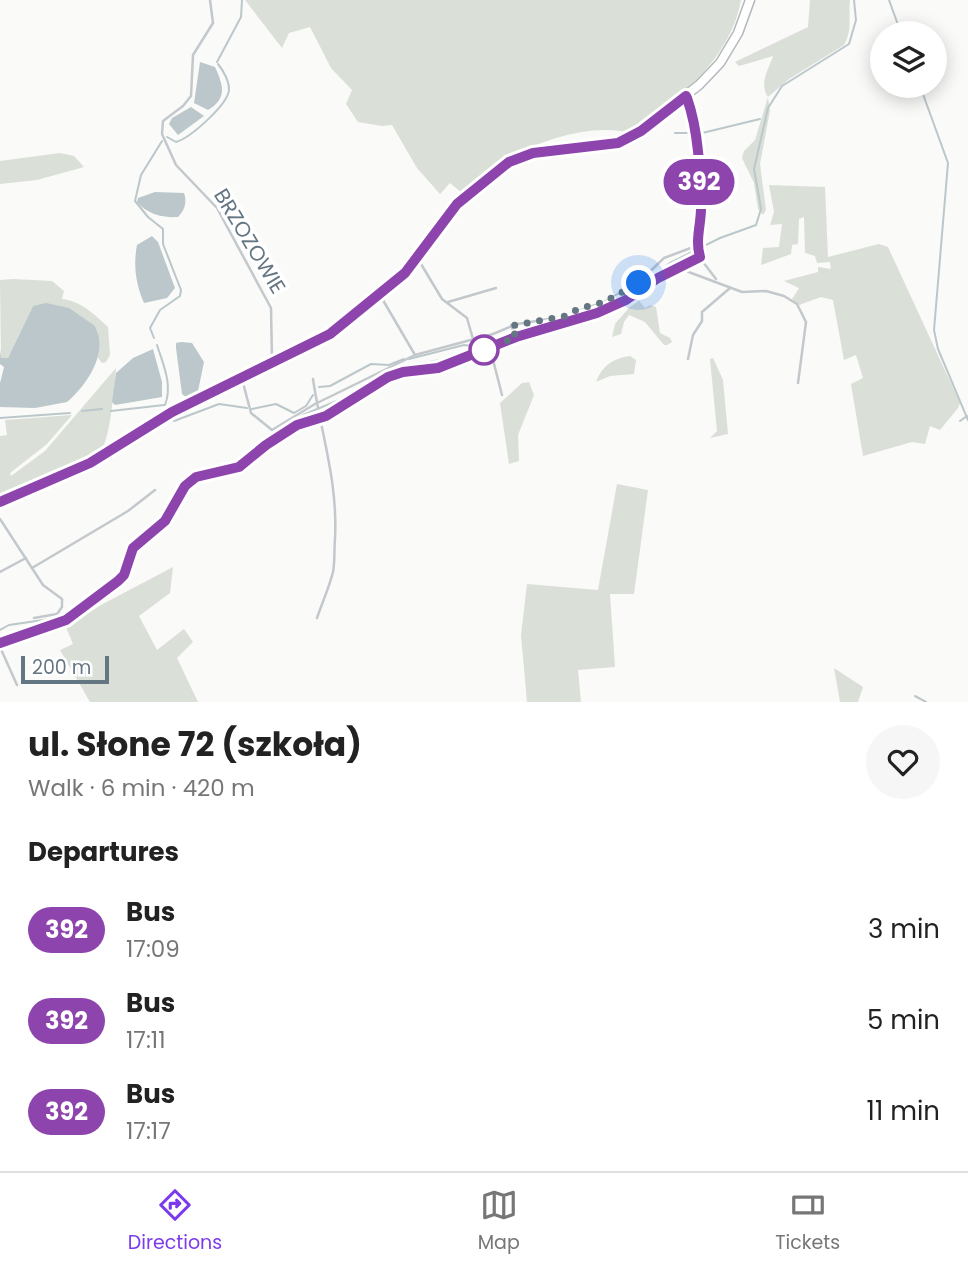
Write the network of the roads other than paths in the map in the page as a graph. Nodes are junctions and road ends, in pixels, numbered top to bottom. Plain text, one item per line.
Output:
1 (210, 0) edge
2 (748, 0) edge
3 (685, 94) junction
4 (697, 247) junction
5 (699, 255) junction
6 (418, 259) junction
7 (678, 268) junction
8 (717, 280) junction
9 (496, 288) dead end
10 (730, 288) junction
11 (380, 295) junction
12 (448, 302) junction
13 (513, 331) junction
14 (473, 339) junction
15 (490, 348) junction
16 (415, 355) junction
17 (688, 359) dead end
18 (273, 363) junction
19 (242, 379) junction
20 (313, 379) dead end
21 (797, 383) dead end
22 (502, 396) dead end
23 (315, 405) junction
24 (321, 418) junction
25 (155, 491) dead end
26 (0, 502) edge
27 (0, 519) edge
28 (26, 558) junction
29 (32, 568) junction
30 (0, 572) edge
31 (34, 618) dead end
32 (317, 618) dead end
33 (0, 645) edge
34 (17, 685) dead end

1 - 18 street, BRZOZOWIE
2 - 3 highway
3 - 4 street
3 - 6 highway
4 - 5 street
4 - 13 street
5 - 7 street
5 - 8 street
6 - 11 highway
6 - 12 street
7 - 8 street
7 - 13 street
8 - 10 street
9 - 12 street
10 - 17 street
10 - 21 street
11 - 16 street
11 - 18 highway
12 - 14 street
13 - 14 street
13 - 15 street
14 - 16 street
15 - 22 street
15 - 24 street
16 - 23 street
18 - 19 highway
19 - 23 street
19 - 26 highway
20 - 23 street
23 - 24 street
24 - 32 street
24 - 33 street
25 - 29 street
27 - 28 street
28 - 29 street
28 - 30 street
29 - 31 street
33 - 34 street

